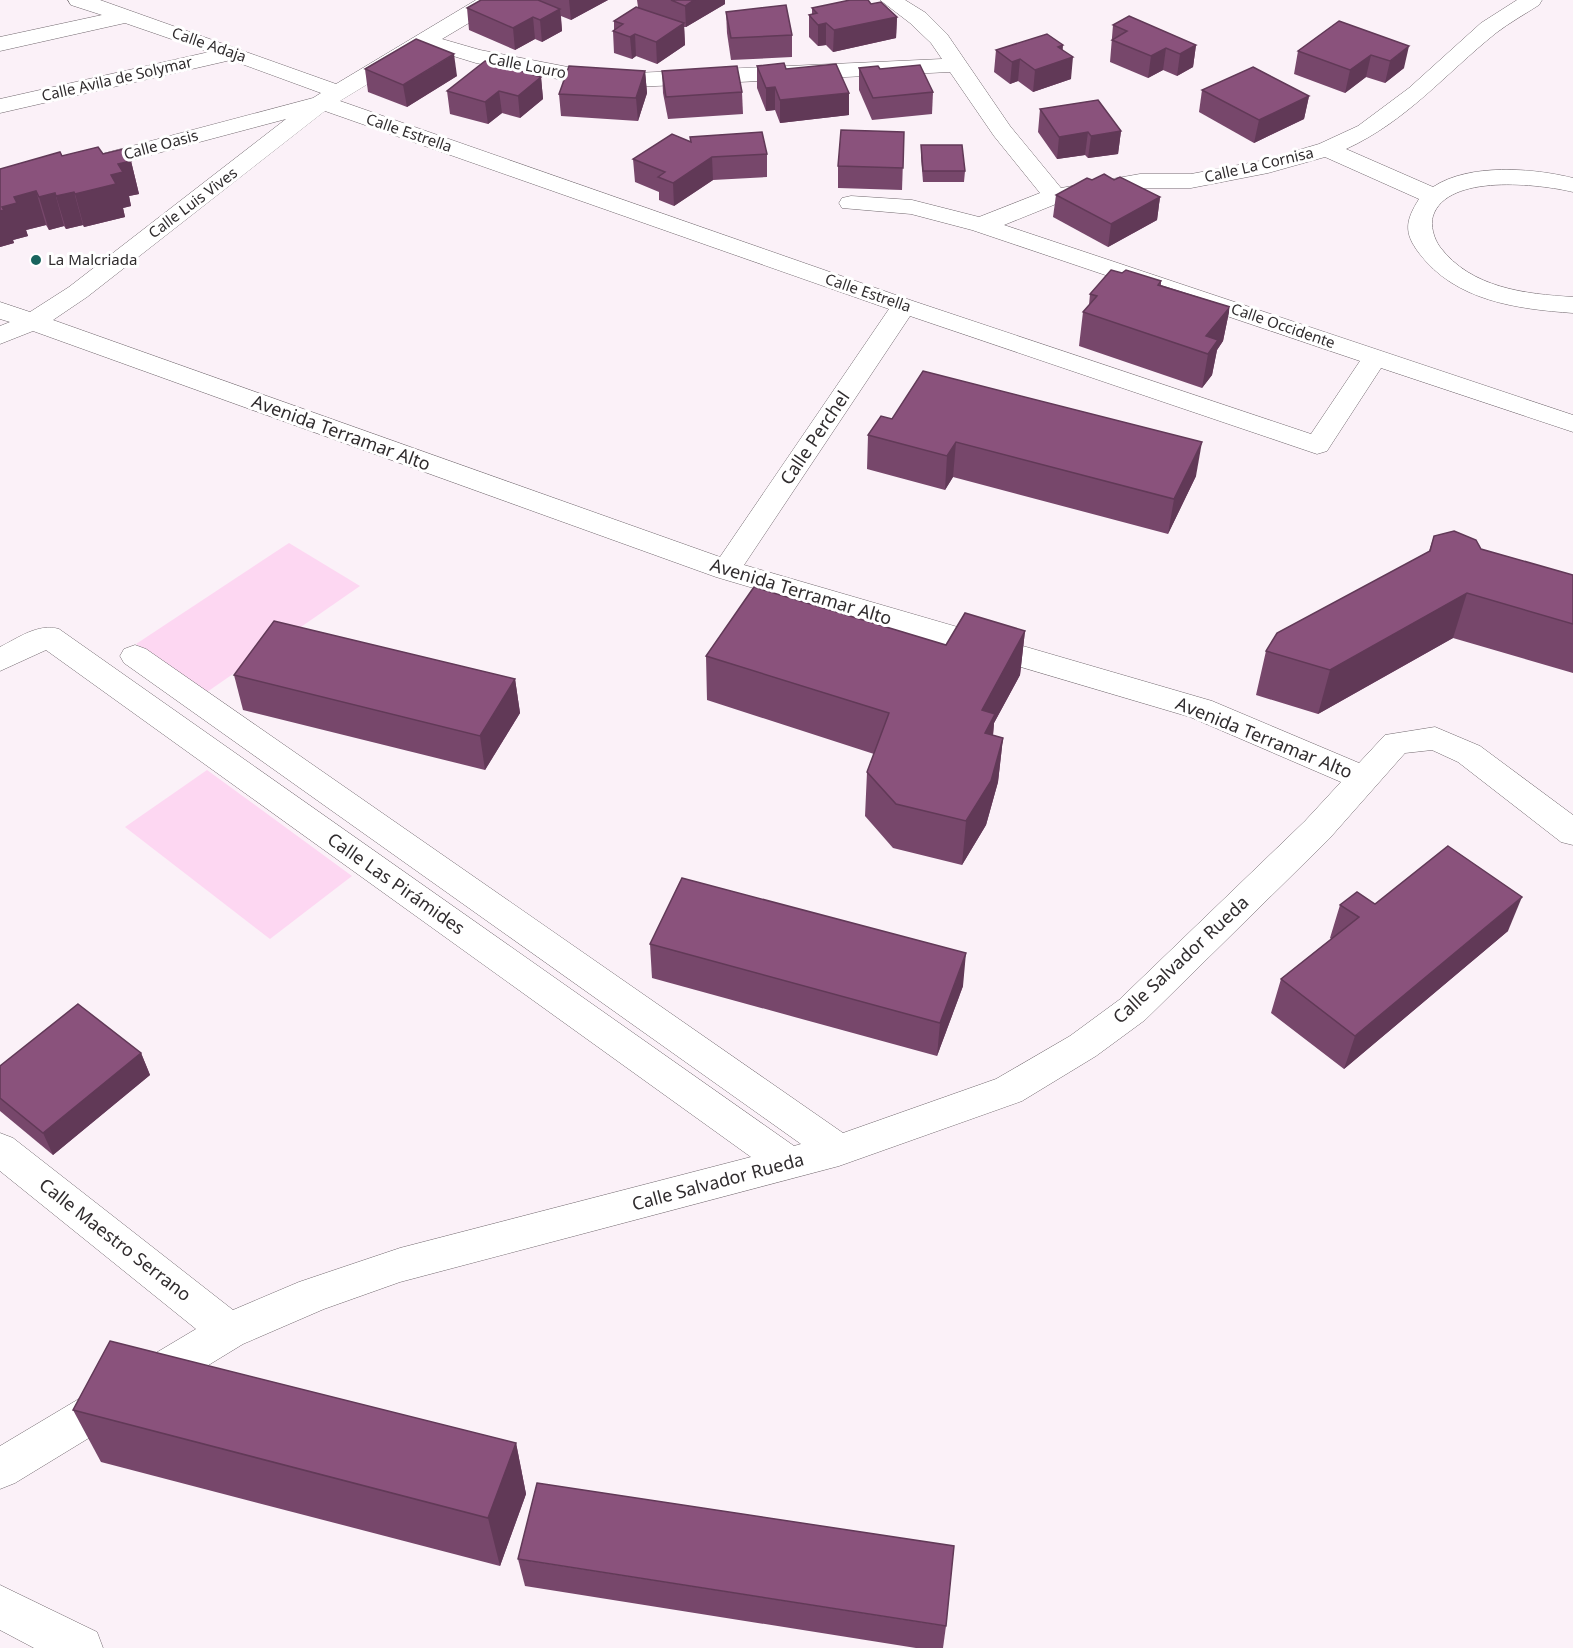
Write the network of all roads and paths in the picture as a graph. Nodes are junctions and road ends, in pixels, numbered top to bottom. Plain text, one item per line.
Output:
1 (80, 0) edge
2 (491, 0) edge
3 (891, 0) edge
4 (1531, 0) edge
5 (127, 16) junction
6 (423, 40) junction
7 (0, 44) edge
8 (234, 53) junction
9 (956, 65) junction
10 (330, 97) junction
11 (0, 105) edge
12 (1327, 148) junction
13 (1573, 185) edge
14 (0, 188) edge
15 (1054, 196) junction
16 (1435, 197) junction
17 (851, 203) dead end
18 (981, 225) junction
19 (1573, 305) edge
20 (904, 306) junction
21 (0, 310) edge
22 (34, 321) junction
23 (0, 336) edge
24 (1375, 358) junction
25 (1573, 424) edge
26 (726, 570) junction
27 (135, 656) dead end
28 (0, 660) edge
29 (1363, 778) junction
30 (1573, 833) edge
31 (0, 1149) edge
32 (839, 1150) junction
33 (789, 1163) junction
34 (229, 1330) junction
35 (0, 1469) edge
36 (0, 1607) edge
37 (81, 1648) edge

1 - 5 street, Calle Adaja
2 - 6 street
3 - 9 street
4 - 12 street, Calle La Cornisa
5 - 7 street
5 - 8 street, Calle Adaja
6 - 9 street, Calle Louro
6 - 10 street
8 - 10 street, Calle Adaja
8 - 11 street, Calle Avila de Solymar
9 - 15 street
10 - 14 street, Calle Oasis
10 - 20 street, Calle Estrella
10 - 22 street, Calle Luis Vives
12 - 15 street, Calle La Cornisa
12 - 16 street
13 - 16 street
15 - 18 street, Calle La Cornisa
16 - 19 street
17 - 18 street, Calle Occidente
18 - 24 street, Calle Occidente
20 - 24 street, Calle Estrella
20 - 26 street, Calle Perchel
21 - 22 street, Avenida Terramar Alto
22 - 23 street, Calle Luis Vives
22 - 26 street, Avenida Terramar Alto
24 - 25 street, Calle Occidente
26 - 29 street, Avenida Terramar Alto
27 - 32 street
28 - 33 street, Calle Las Pirámides
29 - 30 street, Avenida Terramar Alto
29 - 32 street, Calle Salvador Rueda
31 - 34 street, Calle Maestro Serrano
32 - 33 street, Calle Salvador Rueda
33 - 34 street, Calle Salvador Rueda
34 - 35 street, Calle Salvador Rueda
36 - 37 street

